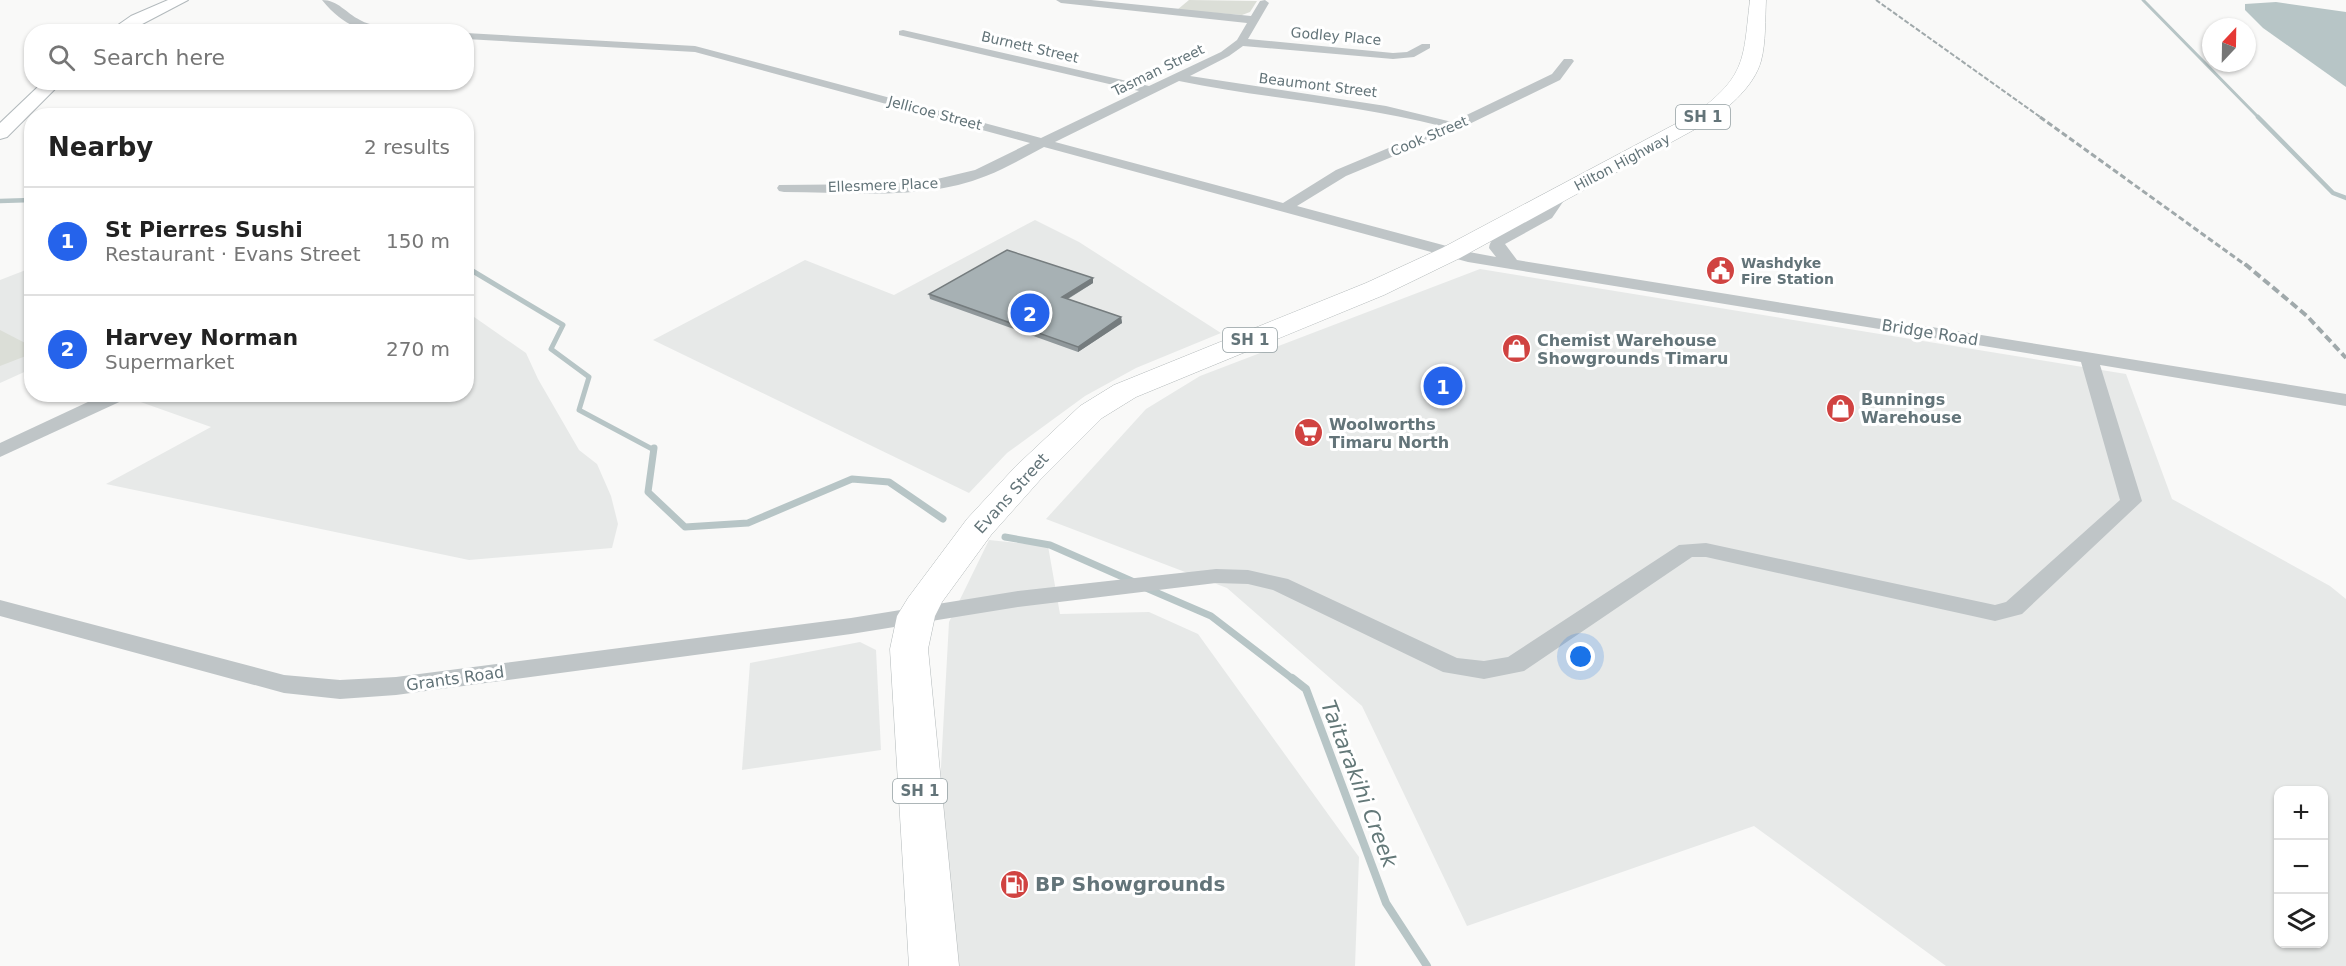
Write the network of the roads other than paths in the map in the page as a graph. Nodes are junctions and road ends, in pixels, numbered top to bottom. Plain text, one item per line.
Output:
1 (181, 0) edge
2 (327, 0) edge
3 (1060, 0) edge
4 (1758, 0) edge
5 (1264, 3) dead end
6 (1254, 20) junction
7 (128, 24) edge
8 (355, 24) edge
9 (903, 33) dead end
10 (474, 36) edge
11 (1241, 42) junction
12 (1426, 46) dead end
13 (1568, 61) dead end
14 (1178, 77) junction
15 (46, 90) edge
16 (1151, 90) junction
17 (26, 108) edge
18 (24, 110) edge
19 (1454, 126) junction
20 (0, 133) edge
21 (1046, 142) junction
22 (784, 188) dead end
23 (1560, 196) junction
24 (1286, 207) junction
25 (1395, 237) junction
26 (1451, 253) junction
27 (1513, 265) junction
28 (1406, 274) junction
29 (2089, 358) junction
30 (2346, 400) edge
31 (104, 402) edge
32 (0, 451) edge
33 (0, 608) edge
34 (916, 616) junction
35 (934, 966) edge

1 - 7 street
2 - 8 street
3 - 6 street
4 - 23 highway, Hilton Highway / SH 1
5 - 6 street, Tasman Street
6 - 11 street, Tasman Street
9 - 16 street, Burnett Street
10 - 21 street, Jellicoe Street
11 - 12 street, Godley Place
11 - 14 street, Tasman Street
13 - 19 street, Cook Street
14 - 16 street, Tasman Street
14 - 19 street, Beaumont Street
15 - 17 street
16 - 21 street, Tasman Street
18 - 20 street
19 - 24 street, Cook Street
21 - 22 street, Ellesmere Place
21 - 24 street, Jellicoe Street
23 - 26 highway, Hilton Highway / SH 1
23 - 27 street
24 - 25 street, Jellicoe Street
25 - 26 street, Jellicoe Street
25 - 28 street
26 - 27 street, Bridge Road
26 - 28 highway, Evans Street / SH 1
27 - 29 street, Bridge Road
28 - 34 highway, Evans Street / SH 1
29 - 30 street, Bridge Road
29 - 34 street, Grants Road
31 - 32 street
33 - 34 street, Grants Road
34 - 35 highway, Evans Street / SH 1

